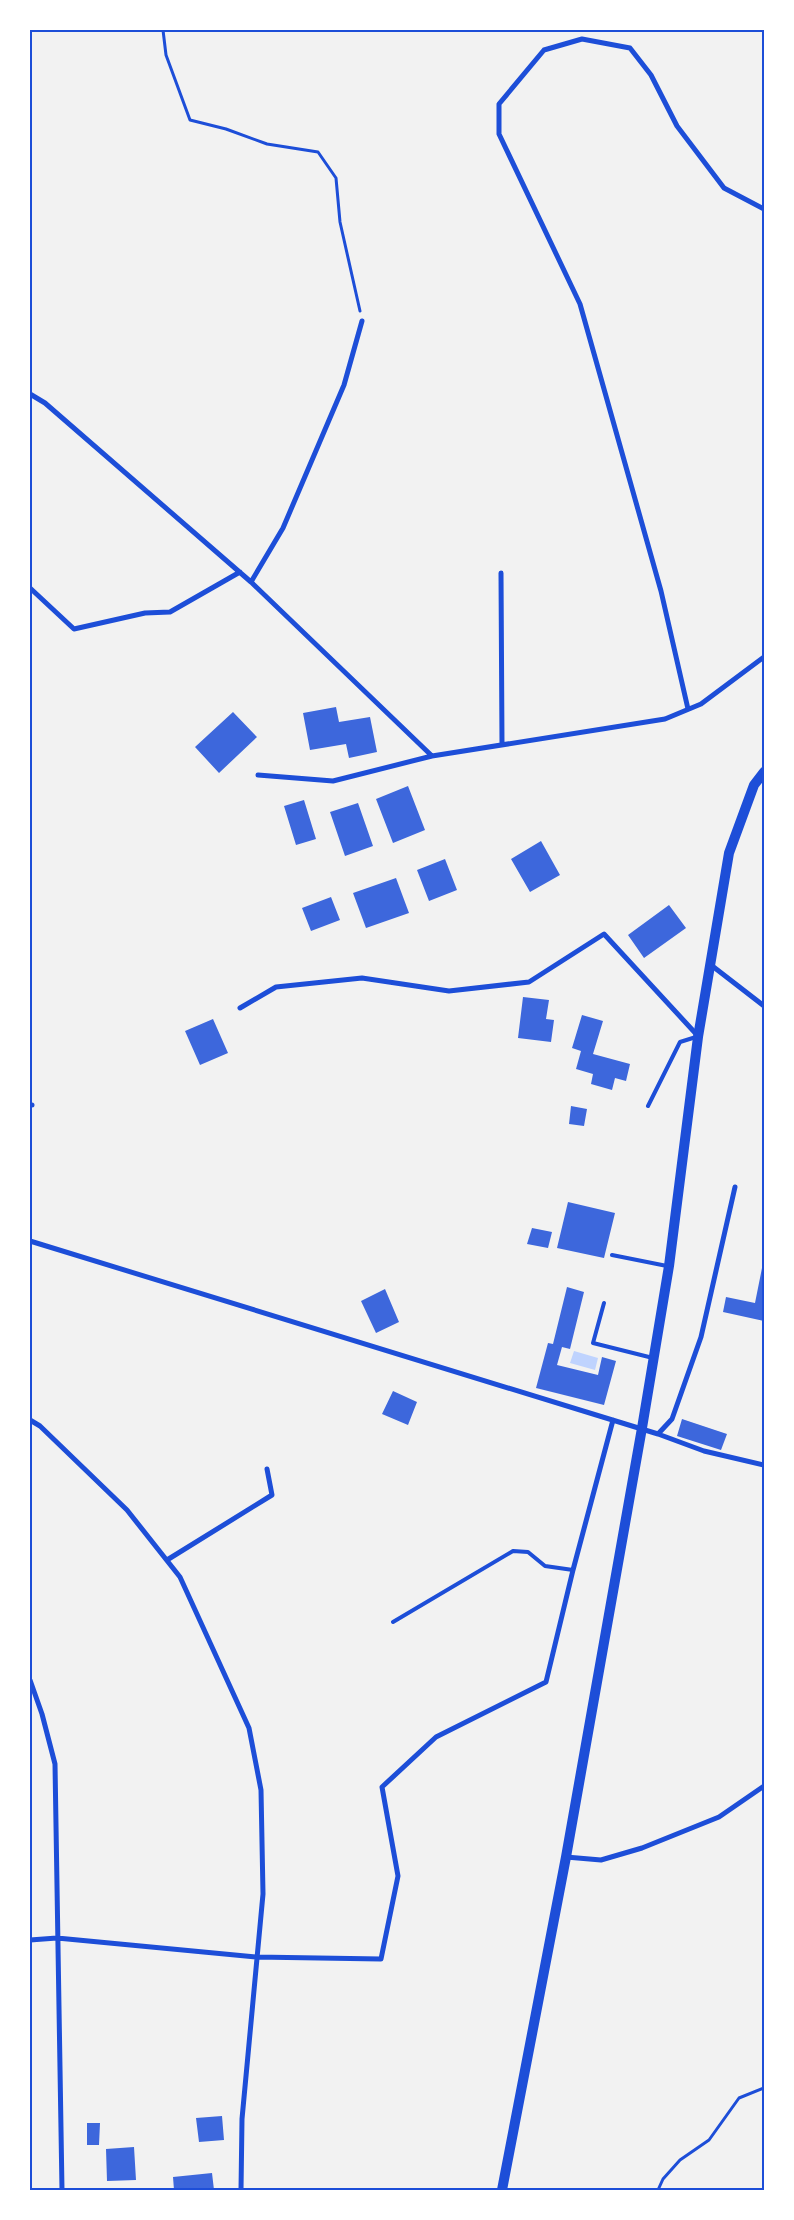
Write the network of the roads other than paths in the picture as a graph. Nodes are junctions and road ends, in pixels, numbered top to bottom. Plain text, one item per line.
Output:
1 (764, 209) edge
2 (362, 321) road end
3 (30, 394) edge
4 (240, 572) junction
5 (501, 573) dead end
6 (251, 582) junction
7 (30, 588) edge
8 (764, 658) edge
9 (688, 709) junction
10 (502, 745) junction
11 (432, 756) junction
12 (764, 772) edge
13 (258, 776) dead end
14 (710, 965) junction
15 (764, 1006) edge
16 (240, 1008) dead end
17 (698, 1037) junction
18 (648, 1106) dead end
19 (735, 1187) dead end
20 (30, 1241) edge
21 (612, 1255) dead end
22 (670, 1266) junction
23 (604, 1303) dead end
24 (654, 1358) junction
25 (30, 1420) edge
26 (613, 1420) junction
27 (642, 1428) junction
28 (658, 1434) junction
29 (764, 1465) edge
30 (266, 1469) dead end
31 (167, 1560) junction
32 (573, 1570) junction
33 (393, 1622) dead end
34 (30, 1680) edge
35 (764, 1786) edge
36 (566, 1857) junction
37 (57, 1938) junction
38 (30, 1940) edge
39 (256, 1957) junction
40 (62, 2190) edge
41 (241, 2190) edge
42 (502, 2190) edge

1 - 9 street
2 - 6 street
3 - 4 street
4 - 6 street
4 - 7 street
5 - 10 street
6 - 11 street
8 - 9 street
9 - 10 street
10 - 11 street
11 - 13 street
12 - 14 main road
14 - 15 street
14 - 17 main road
16 - 17 street
17 - 18 lane
17 - 22 main road
19 - 28 street
20 - 26 street
21 - 22 lane
22 - 24 main road
23 - 24 lane
24 - 27 main road
25 - 31 street
26 - 27 street
26 - 32 street
27 - 28 street
27 - 36 main road
28 - 29 street
30 - 31 street
31 - 39 street
32 - 33 lane
32 - 39 street
34 - 37 street
35 - 36 street
36 - 42 main road
37 - 38 street
37 - 39 street
37 - 40 street
39 - 41 street

